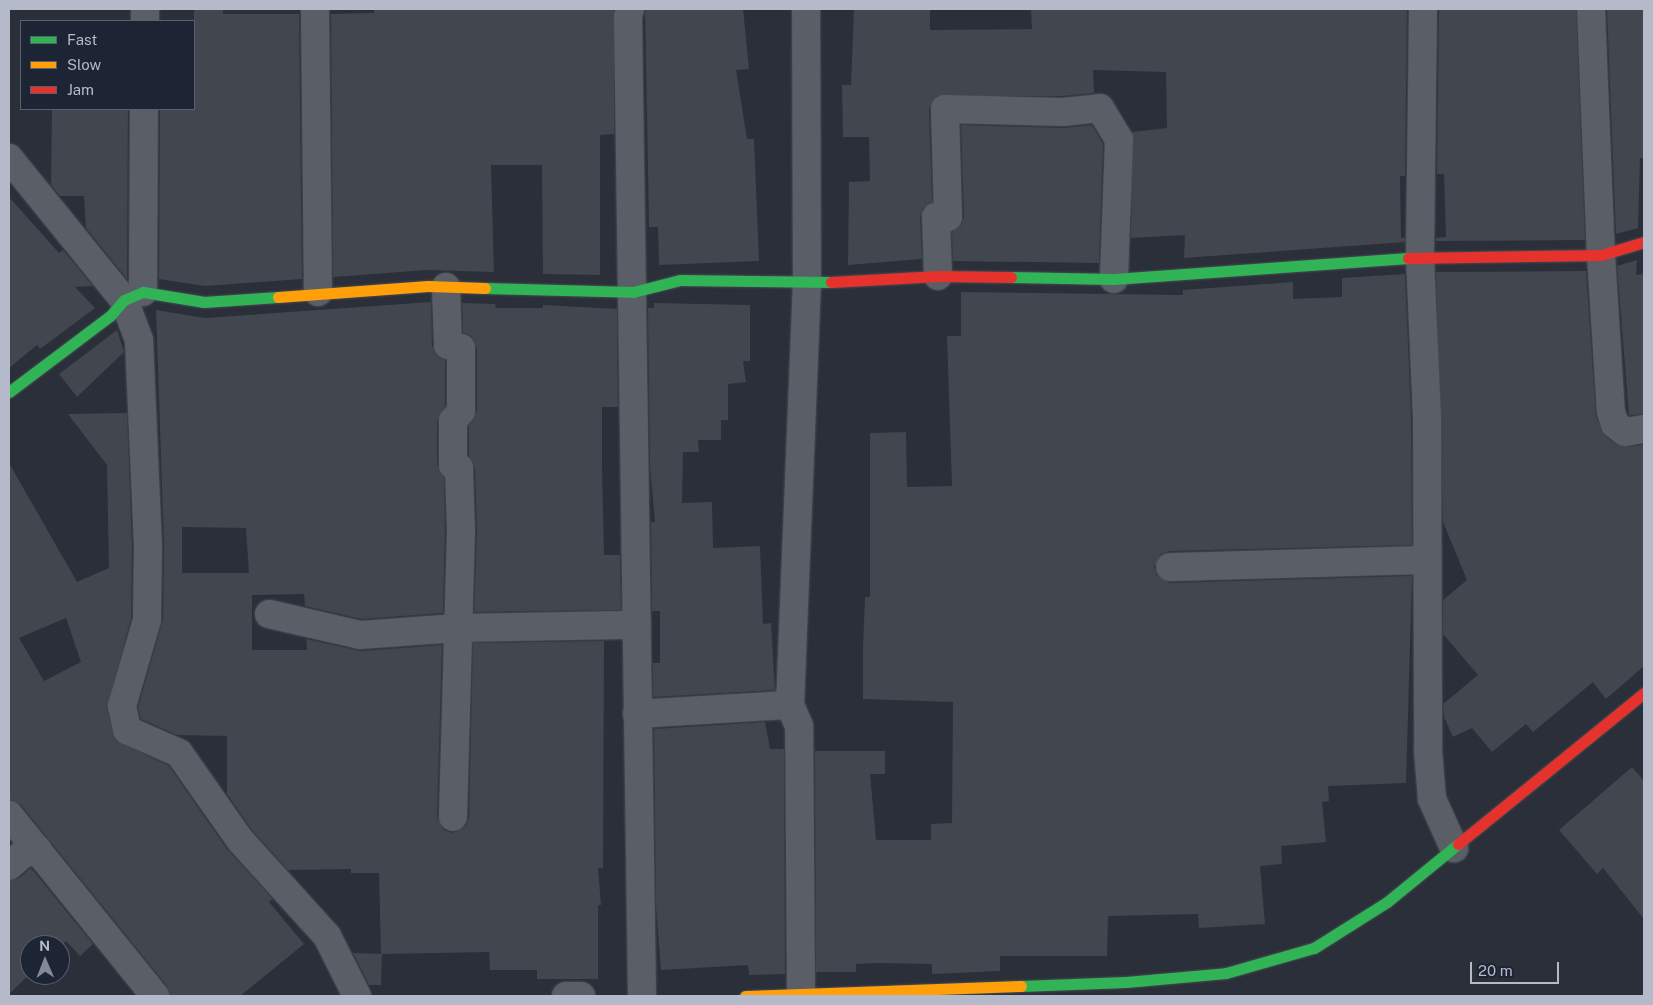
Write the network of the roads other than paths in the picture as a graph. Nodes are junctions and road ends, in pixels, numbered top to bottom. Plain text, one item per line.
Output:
1 (314, 9) edge
2 (630, 9) edge
3 (806, 9) edge
4 (1423, 9) edge
5 (1592, 9) edge
6 (144, 110) edge
7 (9, 158) edge
8 (1644, 242) edge
9 (1601, 255) junction
10 (1420, 257) junction
11 (938, 276) junction
12 (1114, 279) junction
13 (807, 283) junction
14 (446, 287) junction
15 (318, 292) junction
16 (633, 292) junction
17 (134, 296) junction
18 (9, 392) edge
19 (1644, 429) edge
20 (1427, 560) junction
21 (1170, 566) dead end
22 (269, 614) dead end
23 (637, 625) junction
24 (457, 628) junction
25 (1644, 693) edge
26 (790, 705) junction
27 (637, 714) junction
28 (9, 815) edge
29 (452, 817) dead end
30 (1454, 848) junction
31 (37, 849) junction
32 (9, 866) edge
33 (1010, 991) edge
34 (801, 994) edge
35 (155, 996) edge
36 (357, 996) edge
37 (566, 996) edge
38 (581, 996) edge
39 (642, 996) edge
40 (745, 996) edge

1 - 15 street
2 - 16 street
3 - 13 street
4 - 10 street
5 - 9 street
6 - 17 street
7 - 17 street
8 - 9 street
9 - 10 street
9 - 19 street
10 - 12 street
10 - 20 street
11 - 12 street
11 - 12 street
11 - 13 street
13 - 16 street
13 - 26 street
14 - 15 street
14 - 16 street
14 - 24 street
15 - 17 street
16 - 23 street
17 - 18 street
17 - 36 street
20 - 21 street
20 - 30 street
22 - 24 street
23 - 24 street
23 - 27 street
24 - 29 street
25 - 30 street
26 - 27 street
26 - 34 street
27 - 39 street
28 - 31 street
30 - 33 street
31 - 32 street
31 - 35 street
33 - 34 street
34 - 40 street
37 - 38 street

